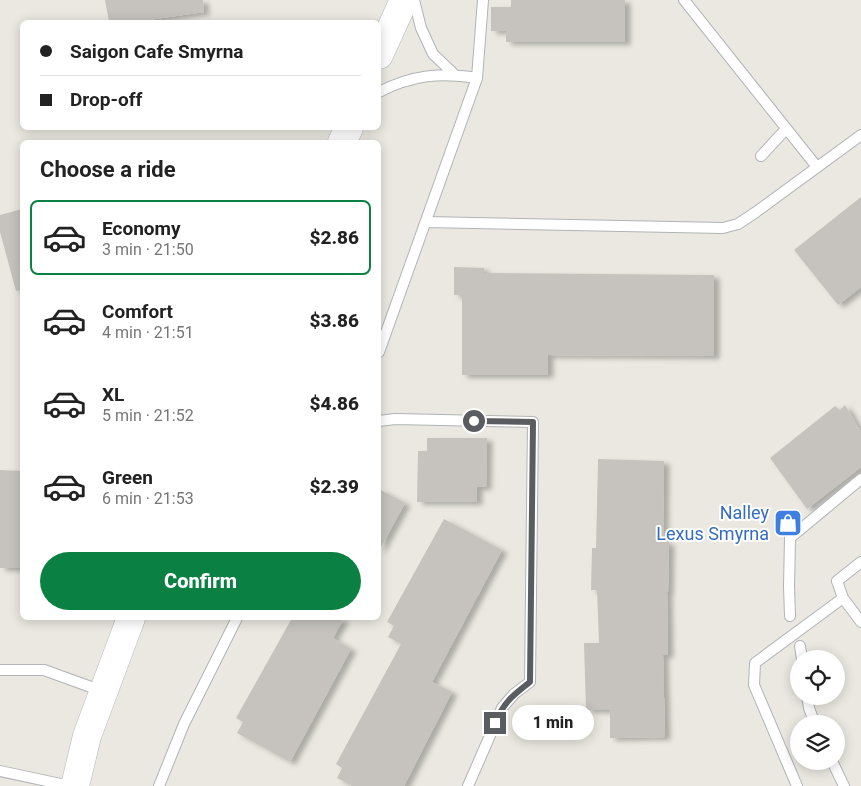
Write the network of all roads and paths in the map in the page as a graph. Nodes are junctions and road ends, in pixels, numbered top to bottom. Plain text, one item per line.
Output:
1 (404, 0) edge
2 (414, 0) edge
3 (484, 0) edge
4 (684, 0) edge
5 (381, 50) edge
6 (454, 74) junction
7 (477, 78) junction
8 (381, 91) edge
9 (786, 129) junction
10 (861, 135) edge
11 (761, 156) dead end
12 (817, 167) junction
13 (426, 222) junction
14 (381, 346) edge
15 (381, 421) edge
16 (861, 479) edge
17 (861, 562) edge
18 (843, 598) junction
19 (790, 616) dead end
20 (130, 620) edge
21 (236, 620) edge
22 (861, 622) edge
23 (800, 646) dead end
24 (801, 650) edge
25 (0, 670) edge
26 (102, 691) junction
27 (836, 770) edge
28 (0, 771) edge
29 (70, 786) edge
30 (75, 786) edge
31 (159, 786) edge
32 (468, 786) edge
33 (797, 786) edge
34 (844, 786) edge

1 - 5 main road
2 - 6 lane
3 - 7 lane
4 - 9 lane
6 - 7 lane
6 - 8 lane
7 - 13 lane
9 - 11 lane
9 - 12 lane
10 - 12 lane
12 - 13 lane
13 - 14 lane
15 - 32 lane
16 - 19 lane
17 - 18 lane
18 - 22 lane
18 - 33 lane
20 - 26 main road
21 - 31 lane
23 - 24 lane
25 - 26 lane
26 - 30 main road
27 - 34 lane
28 - 29 lane

